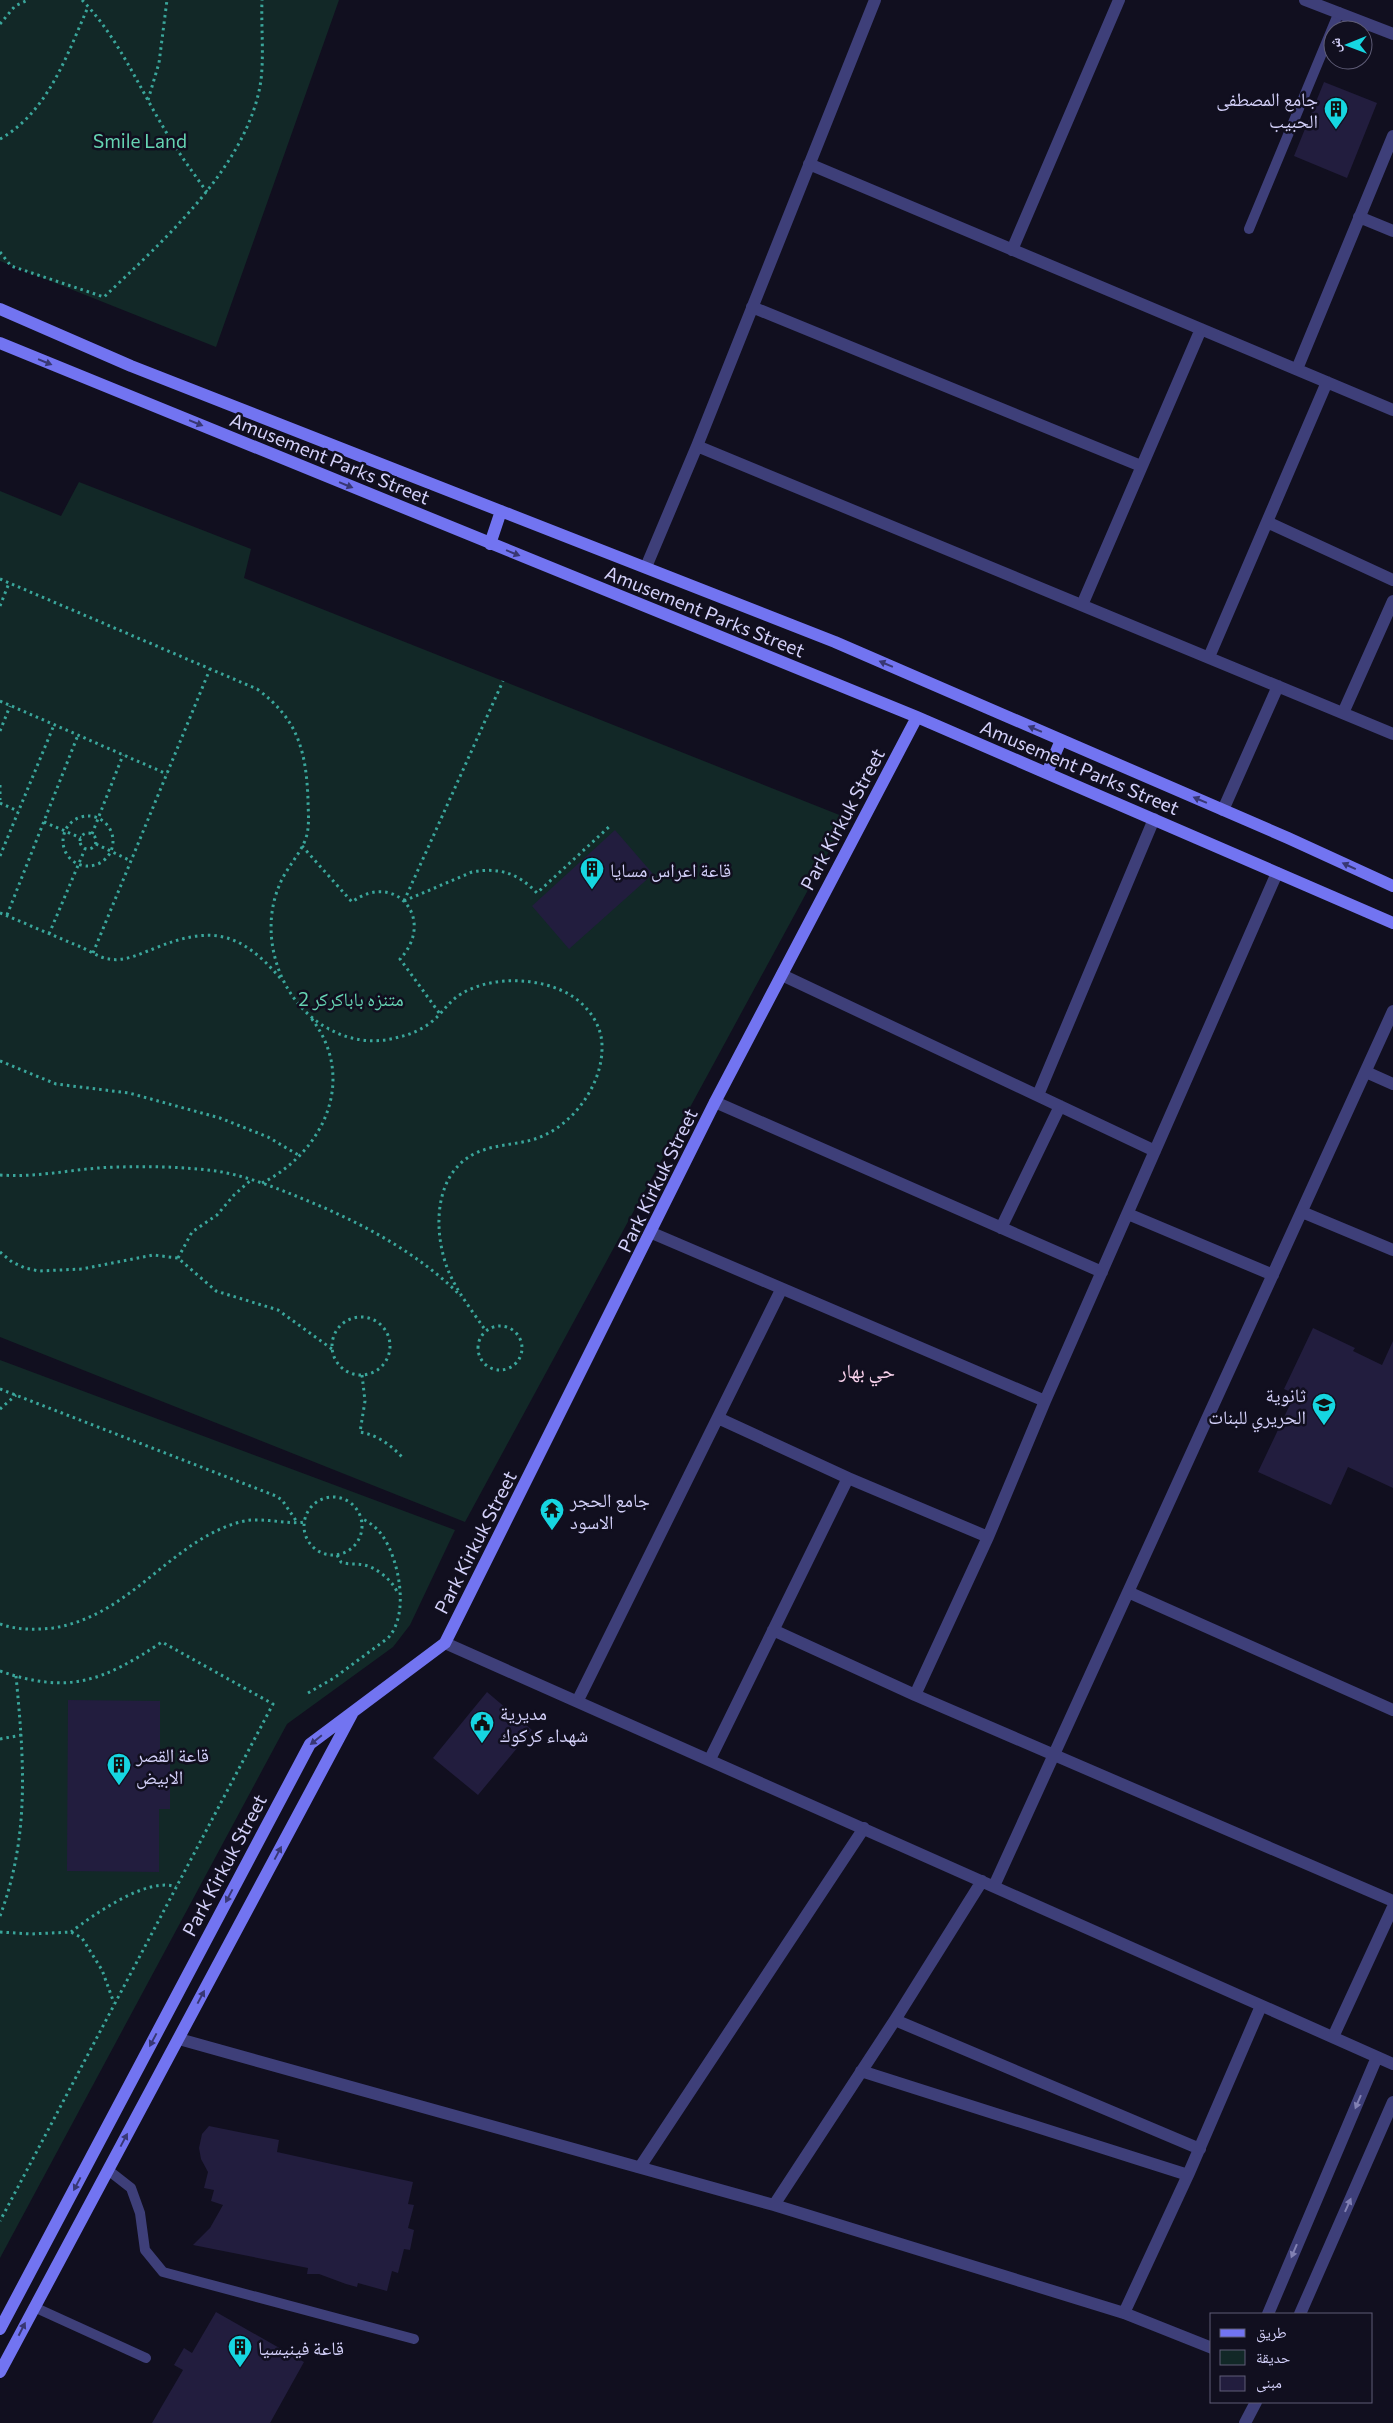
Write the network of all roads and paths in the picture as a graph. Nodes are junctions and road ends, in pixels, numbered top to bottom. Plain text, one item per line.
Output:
1 (28, 0) edge
2 (82, 0) edge
3 (167, 0) edge
4 (262, 0) edge
5 (875, 0) edge
6 (1119, 0) edge
7 (1305, 0) edge
8 (89, 7) junction
9 (1339, 12) junction
10 (0, 24) edge
11 (1393, 34) edge
12 (148, 100) junction
13 (1393, 136) edge
14 (0, 139) edge
15 (809, 164) junction
16 (207, 192) junction
17 (1359, 217) junction
18 (1250, 229) dead end
19 (1393, 232) edge
20 (1012, 250) junction
21 (0, 252) edge
22 (752, 307) junction
23 (0, 309) edge
24 (1200, 329) junction
25 (0, 343) edge
26 (1297, 369) junction
27 (1328, 382) junction
28 (1393, 410) edge
29 (697, 446) junction
30 (1142, 466) junction
31 (501, 511) junction
32 (1267, 522) junction
33 (490, 544) junction
34 (646, 566) junction
35 (0, 579) edge
36 (1393, 580) edge
37 (9, 583) junction
38 (1393, 601) edge
39 (1082, 605) junction
40 (0, 606) edge
41 (1209, 658) junction
42 (210, 669) junction
43 (503, 681) dead end
44 (1278, 686) junction
45 (0, 701) edge
46 (10, 706) junction
47 (1343, 713) junction
48 (917, 717) junction
49 (54, 725) junction
50 (0, 732) edge
51 (1393, 734) edge
52 (78, 735) junction
53 (1061, 740) junction
54 (123, 755) junction
55 (1047, 773) junction
56 (167, 774) junction
57 (0, 785) edge
58 (0, 801) edge
59 (1222, 810) junction
60 (18, 811) junction
61 (98, 818) junction
62 (1154, 819) junction
63 (44, 822) junction
64 (610, 826) dead end
65 (65, 832) junction
66 (92, 834) junction
67 (81, 838) junction
68 (96, 844) junction
69 (302, 846) junction
70 (85, 849) junction
71 (111, 851) junction
72 (0, 856) edge
73 (131, 861) junction
74 (79, 865) junction
75 (1277, 872) junction
76 (1393, 886) edge
77 (404, 902) junction
78 (0, 913) edge
79 (7, 915) junction
80 (1393, 922) edge
81 (49, 934) junction
82 (93, 952) junction
83 (782, 975) junction
84 (285, 983) junction
85 (303, 1008) junction
86 (1393, 1011) edge
87 (440, 1014) junction
88 (0, 1060) edge
89 (1366, 1072) junction
90 (1393, 1084) edge
91 (1038, 1095) junction
92 (715, 1102) junction
93 (1060, 1106) junction
94 (1155, 1151) junction
95 (300, 1156) junction
96 (0, 1175) edge
97 (251, 1180) junction
98 (261, 1183) junction
99 (1302, 1212) junction
100 (1128, 1214) junction
101 (1001, 1228) junction
102 (652, 1233) junction
103 (1393, 1250) edge
104 (0, 1252) edge
105 (178, 1258) junction
106 (1102, 1272) junction
107 (1273, 1275) junction
108 (781, 1290) junction
109 (466, 1302) junction
110 (486, 1331) junction
111 (332, 1349) junction
112 (362, 1375) junction
113 (0, 1389) edge
114 (16, 1395) junction
115 (1045, 1401) junction
116 (0, 1409) edge
117 (718, 1418) junction
118 (404, 1459) dead end
119 (848, 1478) junction
120 (361, 1518) junction
121 (304, 1522) junction
122 (297, 1523) junction
123 (988, 1537) junction
124 (337, 1555) junction
125 (1128, 1592) junction
126 (399, 1600) junction
127 (0, 1624) edge
128 (773, 1630) junction
129 (445, 1643) junction
130 (0, 1671) edge
131 (16, 1676) junction
132 (308, 1693) dead end
133 (915, 1695) junction
134 (578, 1700) junction
135 (355, 1710) junction
136 (1393, 1710) edge
137 (22, 1735) junction
138 (0, 1740) edge
139 (1054, 1755) junction
140 (710, 1759) junction
141 (864, 1828) junction
142 (988, 1883) junction
143 (176, 1887) junction
144 (1393, 1901) edge
145 (1393, 1907) edge
146 (0, 1916) edge
147 (0, 1932) edge
148 (71, 1932) junction
149 (115, 2004) junction
150 (1262, 2006) junction
151 (895, 2020) junction
152 (1333, 2037) junction
153 (179, 2039) junction
154 (1377, 2057) junction
155 (1393, 2064) edge
156 (861, 2071) junction
157 (1393, 2102) edge
158 (1200, 2149) junction
159 (640, 2167) junction
160 (108, 2170) junction
161 (1188, 2174) junction
162 (774, 2205) junction
163 (0, 2221) edge
164 (34, 2307) junction
165 (1124, 2313) junction
166 (1268, 2313) edge
167 (1300, 2313) edge
168 (0, 2329) edge
169 (414, 2339) dead end
170 (1210, 2347) edge
171 (146, 2358) dead end
172 (0, 2372) edge
173 (1252, 2404) edge
174 (1245, 2423) edge

1 - 10 path
2 - 8 path
3 - 12 path
4 - 16 path
5 - 15 street
6 - 20 street
7 - 9 street
8 - 12 path
8 - 14 path
9 - 11 street
9 - 18 lane
12 - 16 path
13 - 17 street
15 - 20 street
15 - 22 street
16 - 21 path
17 - 19 street
17 - 26 street
20 - 24 street
22 - 29 street
22 - 30 street
23 - 31 main road, Amusement Parks Street
24 - 26 street
24 - 30 street
25 -> 33 main road, Amusement Parks Street
26 - 27 street
27 - 28 street
27 - 32 street
29 - 34 street
29 - 39 street
30 - 39 street
31 - 33 main road
31 - 34 main road, Amusement Parks Street
32 - 36 street
32 - 41 street
33 -> 48 main road, Amusement Parks Street
53 -> 34 main road, Amusement Parks Street
35 - 37 path
37 - 40 path
37 - 42 path
38 - 47 street
39 - 41 street
41 - 44 street
42 - 56 path
42 - 69 path
43 - 77 path
44 - 47 street
44 - 59 street
45 - 46 path
46 - 49 path
46 - 50 path
47 - 51 street
48 - 55 main road, Amusement Parks Street
48 - 83 main road, Park Kirkuk Street
49 - 52 path
49 - 60 path
52 - 54 path
52 - 63 path
53 - 55 main road
59 -> 53 main road, Amusement Parks Street
54 - 56 path
54 - 61 path
55 - 62 main road, Amusement Parks Street
56 - 73 path
57 - 58 path
58 - 60 path
76 -> 59 main road, Amusement Parks Street
60 - 72 path
61 - 65 path
61 - 66 path
61 - 71 path
62 - 75 main road, Amusement Parks Street
62 - 91 street
63 - 65 path
63 - 79 path
64 - 77 path
65 - 67 path
65 - 74 path
66 - 67 path
66 - 68 path
67 - 70 path
68 - 70 path
68 - 71 path
69 - 77 path
69 - 84 path
70 - 74 path
71 - 73 path
71 - 74 path
73 - 82 path
74 - 81 path
75 - 80 main road, Amusement Parks Street
75 - 94 street
77 - 87 path
78 - 79 path
79 - 81 path
81 - 82 path
82 - 84 path
83 - 91 street
83 - 92 main road, Park Kirkuk Street
84 - 85 path
85 - 87 path
85 - 95 path
86 - 89 street
87 - 109 path
88 - 95 path
89 - 90 street
89 - 99 street
91 - 93 street
92 - 101 street
92 - 102 main road, Park Kirkuk Street
93 - 94 street
93 - 101 street
94 - 100 street
95 - 98 path
96 - 97 path
97 - 98 path
97 - 105 path
98 - 109 path
99 - 103 street
99 - 107 street
100 - 106 street
100 - 107 street
101 - 106 street
102 - 108 street
102 - 129 main road, Park Kirkuk Street
104 - 105 path
105 - 111 path
106 - 115 street
107 - 125 street
108 - 115 street
108 - 117 street
109 - 110 path
110 - 110 path
111 - 112 path
111 - 112 path
112 - 118 path
113 - 114 path
114 - 116 path
114 - 122 path
115 - 123 street
117 - 119 street
117 - 134 street
119 - 123 street
119 - 128 street
120 - 121 path
120 - 124 path
120 - 126 path
121 - 122 path
121 - 124 path
122 - 127 path
123 - 133 street
124 - 126 path
125 - 136 street
125 - 139 street
126 - 132 path
128 - 133 street
128 - 140 street
129 - 134 street
129 - 135 main road, Park Kirkuk Street
130 - 131 path
131 - 137 path
131 - 143 path
133 - 139 street
134 - 140 street
153 -> 135 main road
135 -> 168 main road, Park Kirkuk Street
137 - 138 path
137 - 146 path
139 - 142 street
139 - 144 street
140 - 141 street
141 - 142 street
141 - 159 street
142 - 150 street
142 - 151 street
143 - 148 path
143 - 149 path
145 - 152 street
147 - 148 path
148 - 149 path
149 - 163 path
150 - 152 street
150 - 158 street
151 - 156 street
151 - 158 street
152 - 154 street
153 - 159 street
160 -> 153 main road
154 - 155 street
154 -> 166 street
156 - 161 street
156 - 162 street
167 -> 157 street
158 - 161 street
159 - 162 street
160 - 164 main road
160 - 169 lane
161 - 165 street
162 - 165 street
164 - 171 lane
172 -> 164 main road
165 - 170 street
173 - 174 street

